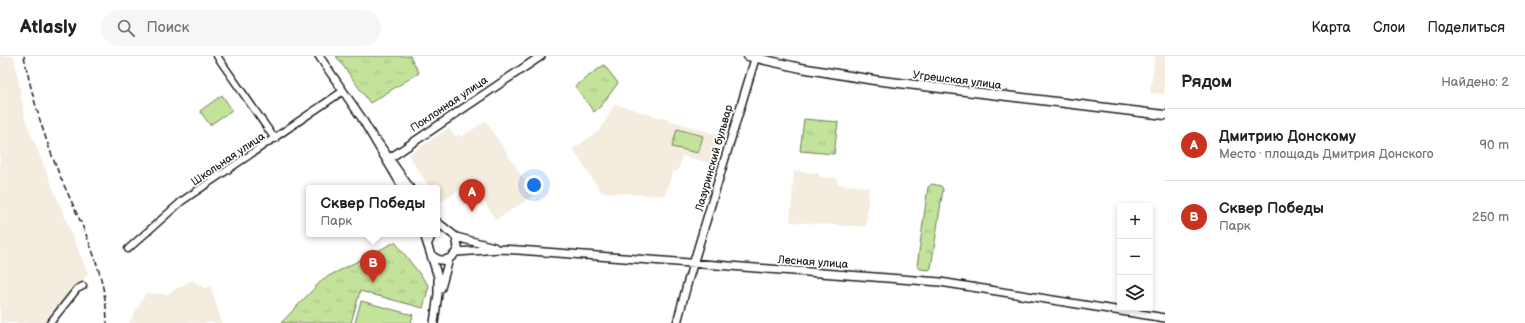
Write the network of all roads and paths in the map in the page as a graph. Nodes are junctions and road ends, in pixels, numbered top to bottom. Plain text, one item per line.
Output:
1 (217, 56) edge
2 (319, 56) edge
3 (541, 56) edge
4 (751, 57) edge
5 (343, 92) junction
6 (1165, 115) edge
7 (372, 134) junction
8 (275, 139) junction
9 (390, 158) junction
10 (401, 185) edge
11 (408, 185) edge
12 (440, 225) edge
13 (446, 230) junction
14 (440, 231) edge
15 (425, 237) edge
16 (431, 237) edge
17 (456, 237) junction
18 (428, 244) junction
19 (128, 249) dead end
20 (500, 249) junction
21 (430, 252) junction
22 (457, 252) junction
23 (449, 259) junction
24 (694, 263) junction
25 (83, 286) dead end
26 (438, 294) junction
27 (1165, 318) edge
28 (50, 323) edge
29 (434, 323) edge
30 (677, 323) edge

1 - 8 street
2 - 5 street
3 - 9 street, Поклонная улица
4 - 6 main road, Угрешская улица
4 - 24 street, Лазуринский бульвар
5 - 7 street
5 - 8 street, Школьная улица
7 - 9 street
7 - 10 street
8 - 19 street, Школьная улица
9 - 11 street
12 - 13 street
13 - 14 street
13 - 17 street
15 - 18 street
16 - 18 street
17 - 20 street
17 - 22 street
18 - 21 street
20 - 22 street, Лесная улица
20 - 24 street, Лесная улица
21 - 23 street
21 - 26 street
22 - 23 street
23 - 26 street
24 - 27 street, Лесная улица
24 - 30 street, Лазуринский бульвар
25 - 28 street
26 - 29 street

